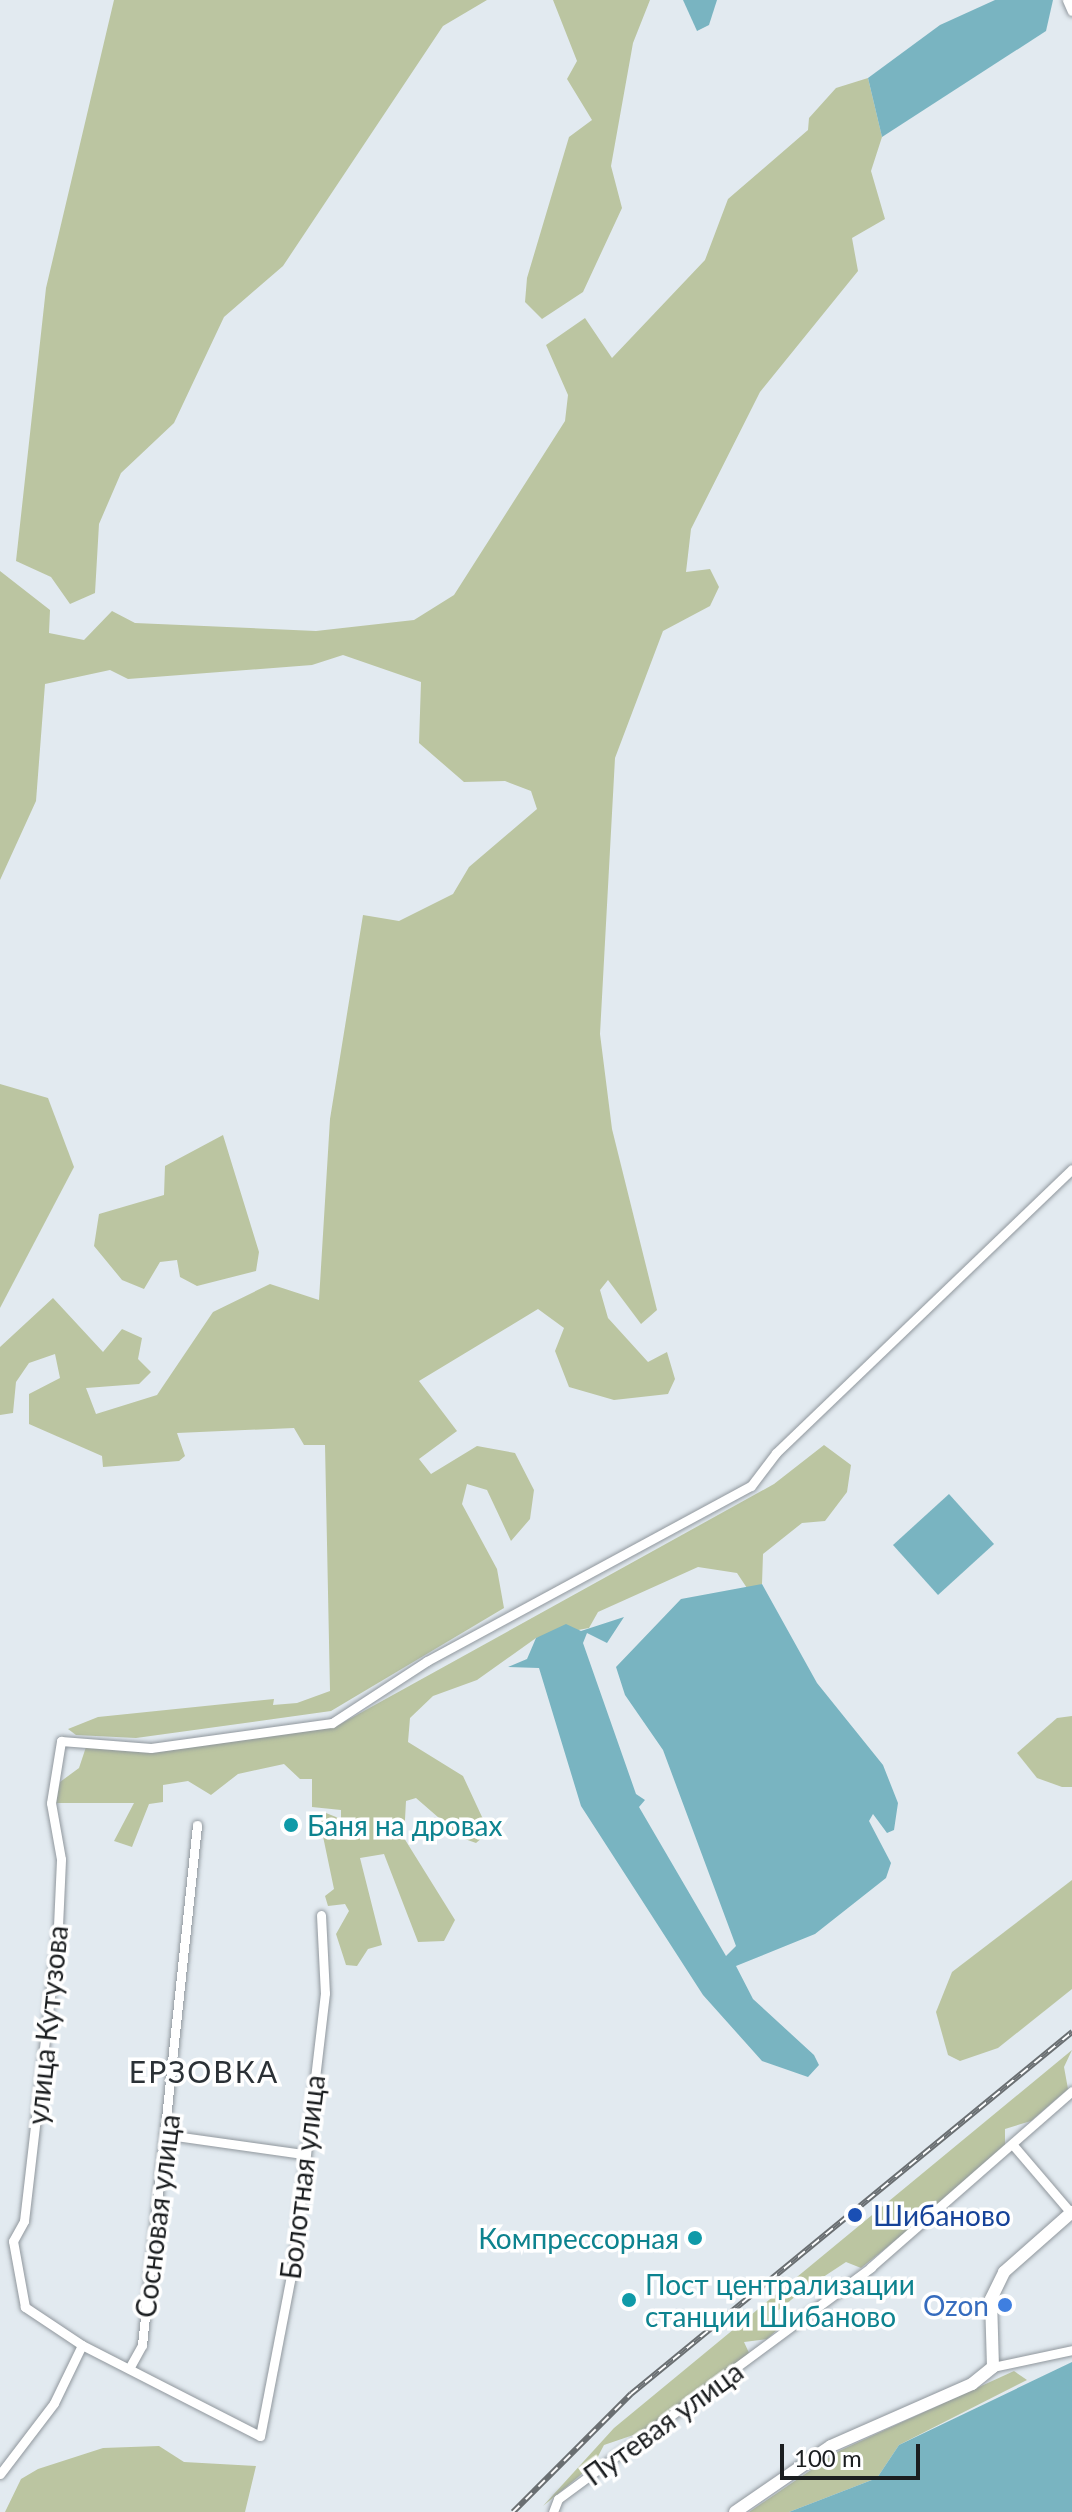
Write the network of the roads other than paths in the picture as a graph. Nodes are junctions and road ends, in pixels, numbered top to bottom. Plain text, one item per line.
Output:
1 (1067, 0) edge
2 (1072, 11) edge
3 (1072, 1169) edge
4 (197, 1825) dead end
5 (321, 1915) dead end
6 (1072, 2091) edge
7 (168, 2135) junction
8 (1013, 2145) junction
9 (304, 2154) junction
10 (1071, 2213) edge
11 (82, 2345) junction
12 (1072, 2350) edge
13 (131, 2365) junction
14 (993, 2367) junction
15 (0, 2474) edge
16 (553, 2512) edge
17 (735, 2512) edge

1 - 2 street
3 - 11 street, улица Кутузова
4 - 7 street, Сосновая улица
5 - 9 street, Болотная улица
6 - 8 street, Путевая улица
7 - 9 street
7 - 13 street, Сосновая улица
8 - 10 street
8 - 16 street, Путевая улица
9 - 13 street, Болотная улица
10 - 14 street
11 - 13 street
11 - 15 street
12 - 14 street
14 - 17 street

